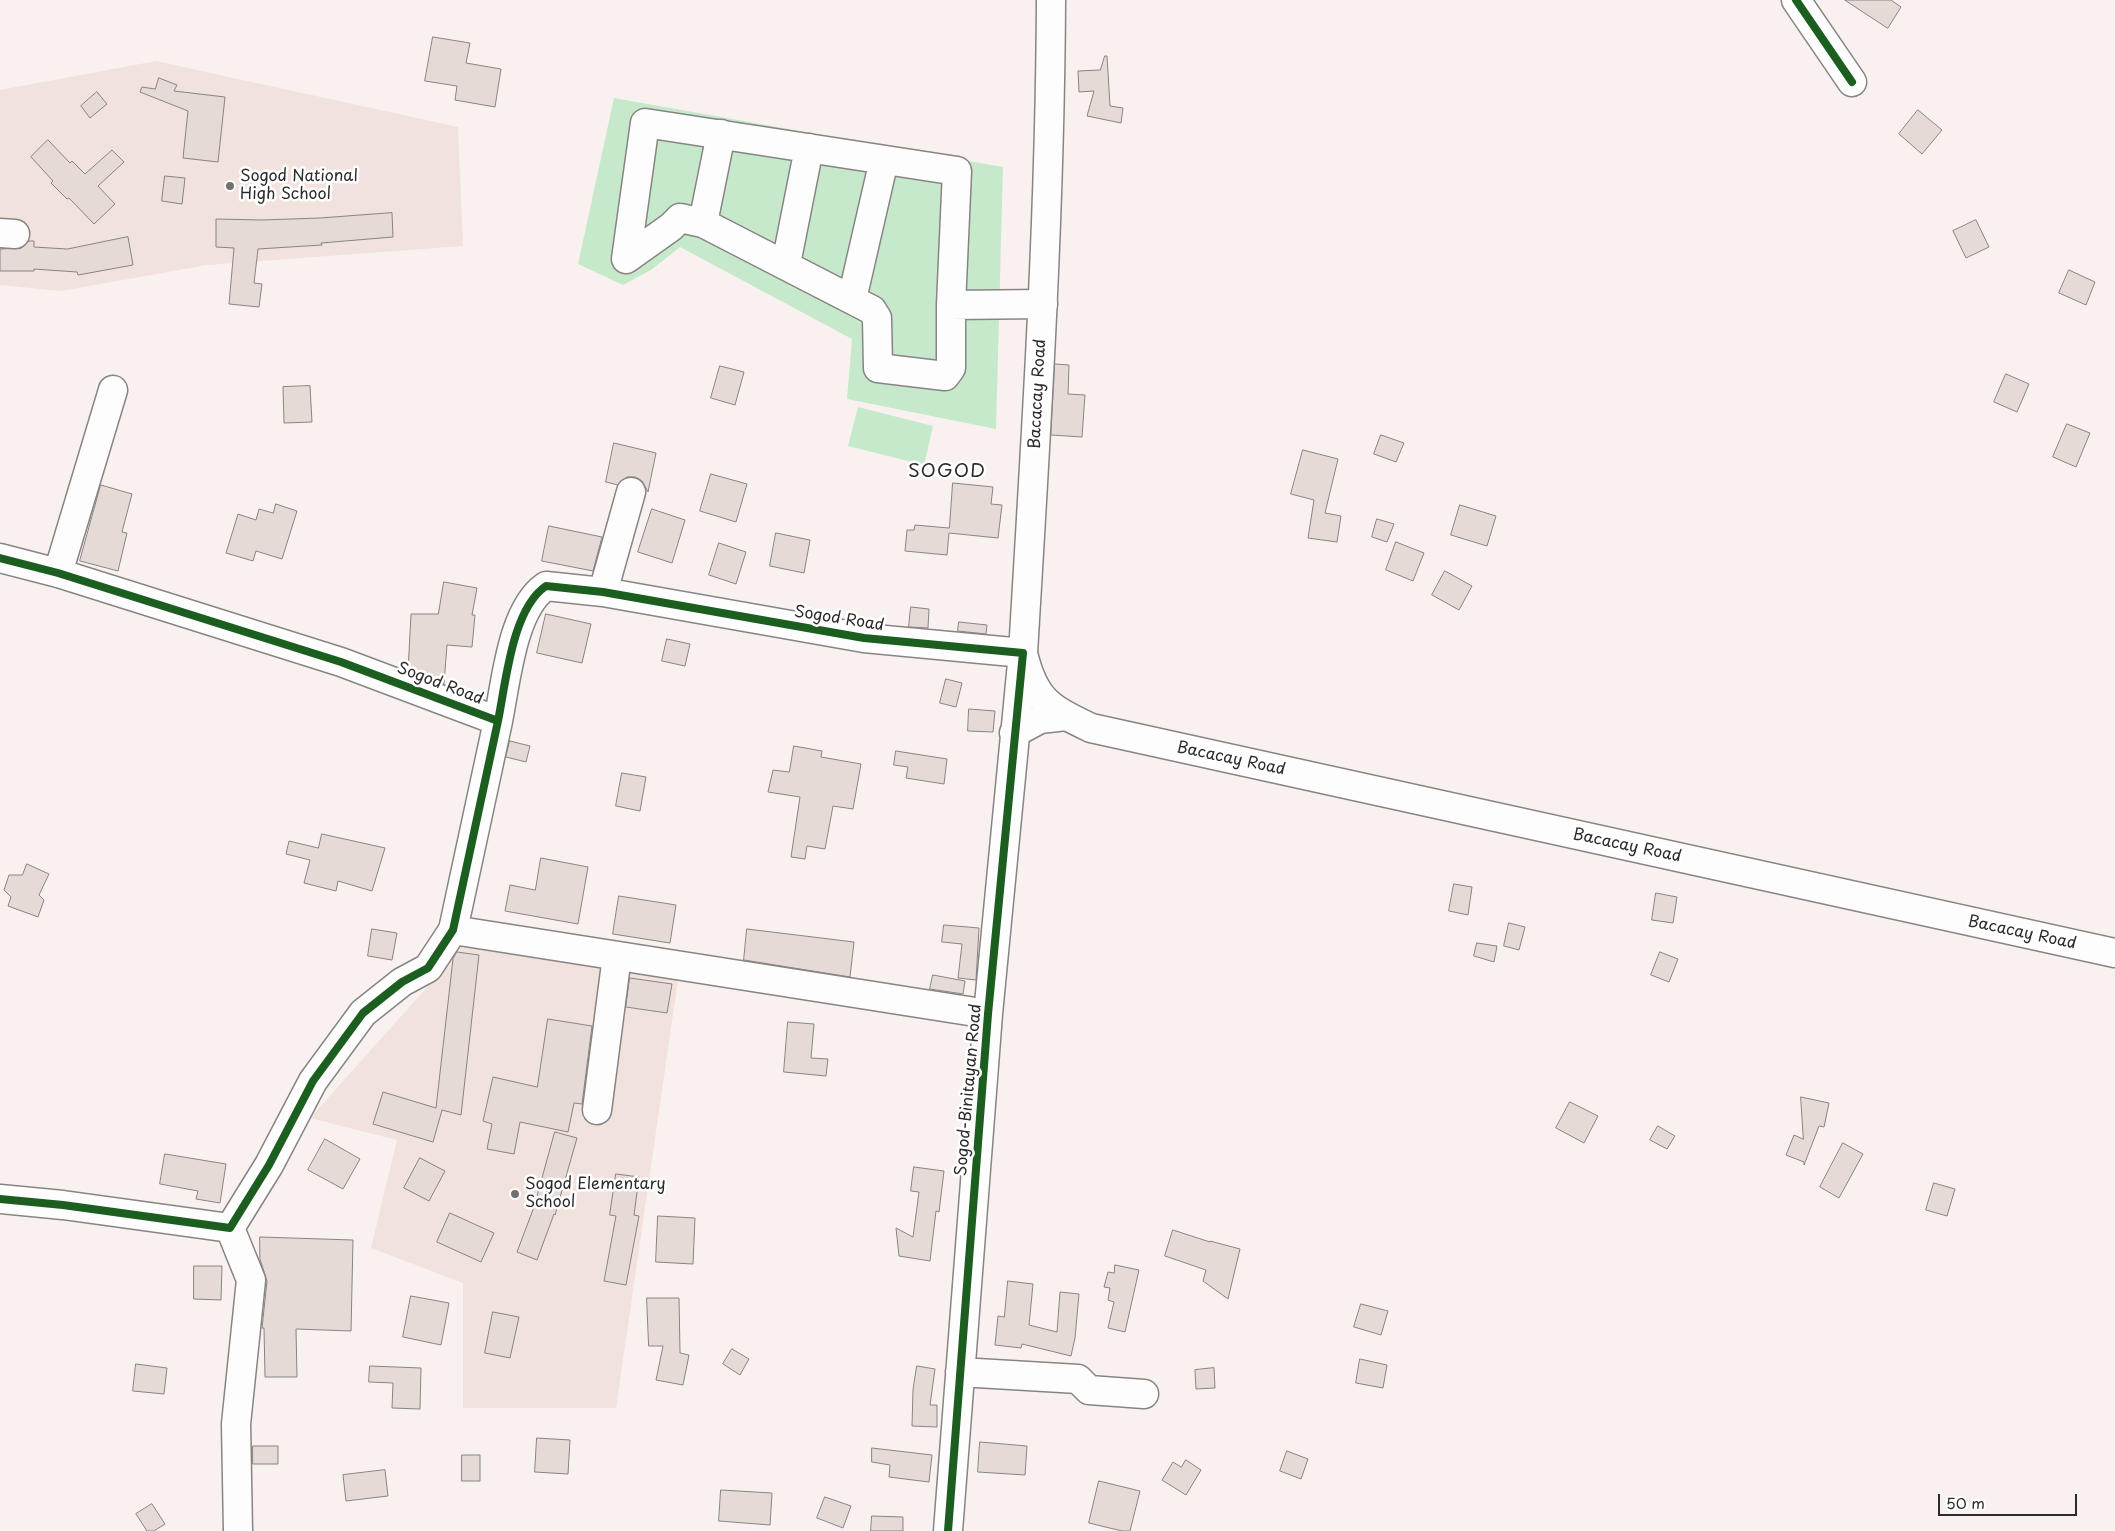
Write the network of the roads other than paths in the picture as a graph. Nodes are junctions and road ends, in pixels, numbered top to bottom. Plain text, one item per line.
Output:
1 (1051, 0) edge
2 (1796, 0) edge
3 (1852, 82) dead end
4 (721, 134) junction
5 (809, 148) junction
6 (884, 160) junction
7 (703, 223) junction
8 (786, 264) junction
9 (852, 299) junction
10 (1043, 304) junction
11 (951, 305) junction
12 (113, 390) dead end
13 (631, 492) dead end
14 (0, 558) edge
15 (58, 573) junction
16 (602, 592) junction
17 (1023, 653) junction
18 (1066, 716) junction
19 (498, 721) junction
20 (1014, 733) junction
21 (452, 930) junction
22 (2115, 953) edge
23 (617, 956) junction
24 (988, 1014) junction
25 (597, 1110) dead end
26 (0, 1199) edge
27 (230, 1228) junction
28 (960, 1372) junction
29 (1144, 1394) dead end
30 (238, 1531) edge
31 (948, 1531) edge

1 - 10 street, Bacacay Road
2 - 3 street
4 - 5 street
4 - 7 street
4 - 7 street
5 - 6 street
5 - 8 street
6 - 9 street
6 - 11 street
7 - 8 street
8 - 9 street
9 - 11 street
10 - 11 street
10 - 17 street, Bacacay Road
12 - 15 street
13 - 16 street
14 - 15 street, Sogod Road
15 - 19 street, Sogod Road
16 - 17 street, Sogod Road
16 - 19 street, Sogod Road
17 - 18 street, Bacacay Road
17 - 20 street, Sogod-Binitayan Road
18 - 20 street
18 - 22 street, Bacacay Road
19 - 21 street
20 - 24 street, Sogod-Binitayan Road
21 - 23 street
21 - 27 street
23 - 24 street
23 - 25 street
24 - 28 street, Sogod-Binitayan Road
26 - 27 street
27 - 30 street
28 - 29 street
28 - 31 street, Sogod-Binitayan Road

